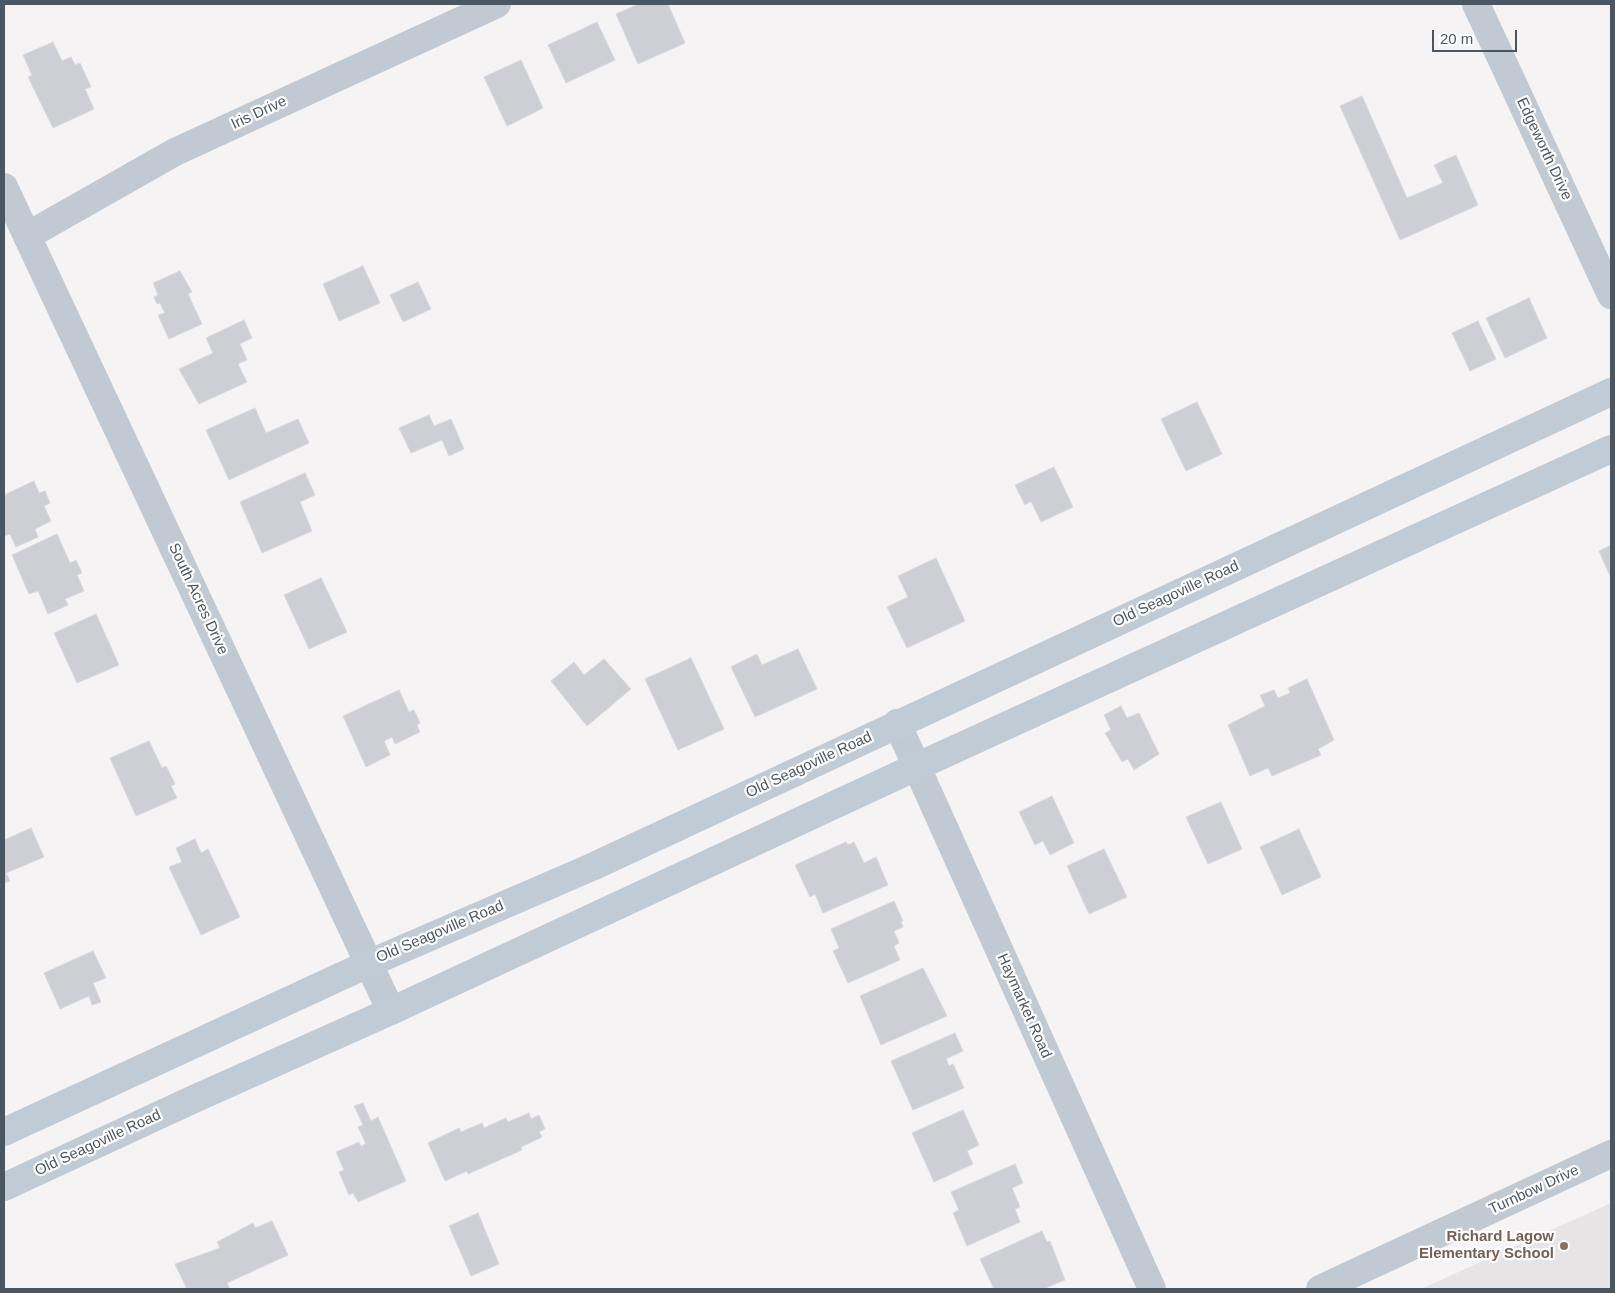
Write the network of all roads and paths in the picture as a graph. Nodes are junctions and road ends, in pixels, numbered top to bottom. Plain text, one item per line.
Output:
1 (497, 4) edge
2 (1476, 4) edge
3 (4, 187) edge
4 (27, 236) junction
5 (1611, 295) edge
6 (1611, 392) edge
7 (1611, 449) edge
8 (897, 724) junction
9 (916, 767) junction
10 (370, 963) junction
11 (391, 1011) junction
12 (4, 1132) edge
13 (1611, 1154) edge
14 (4, 1187) edge
15 (1152, 1289) edge
16 (1320, 1289) edge

1 - 4 street, Iris Drive
2 - 5 street, Edgeworth Drive
3 - 4 street, South Acres Drive
4 - 10 street, South Acres Drive
6 - 8 main road, Old Seagoville Road
7 - 9 main road, Old Seagoville Road
8 - 9 street, Haymarket Road
8 - 10 main road, Old Seagoville Road
9 - 11 main road, Old Seagoville Road
9 - 15 street, Haymarket Road
10 - 11 street, South Acres Drive
10 - 12 main road, Old Seagoville Road
11 - 14 main road, Old Seagoville Road
13 - 16 street, Turnbow Drive

